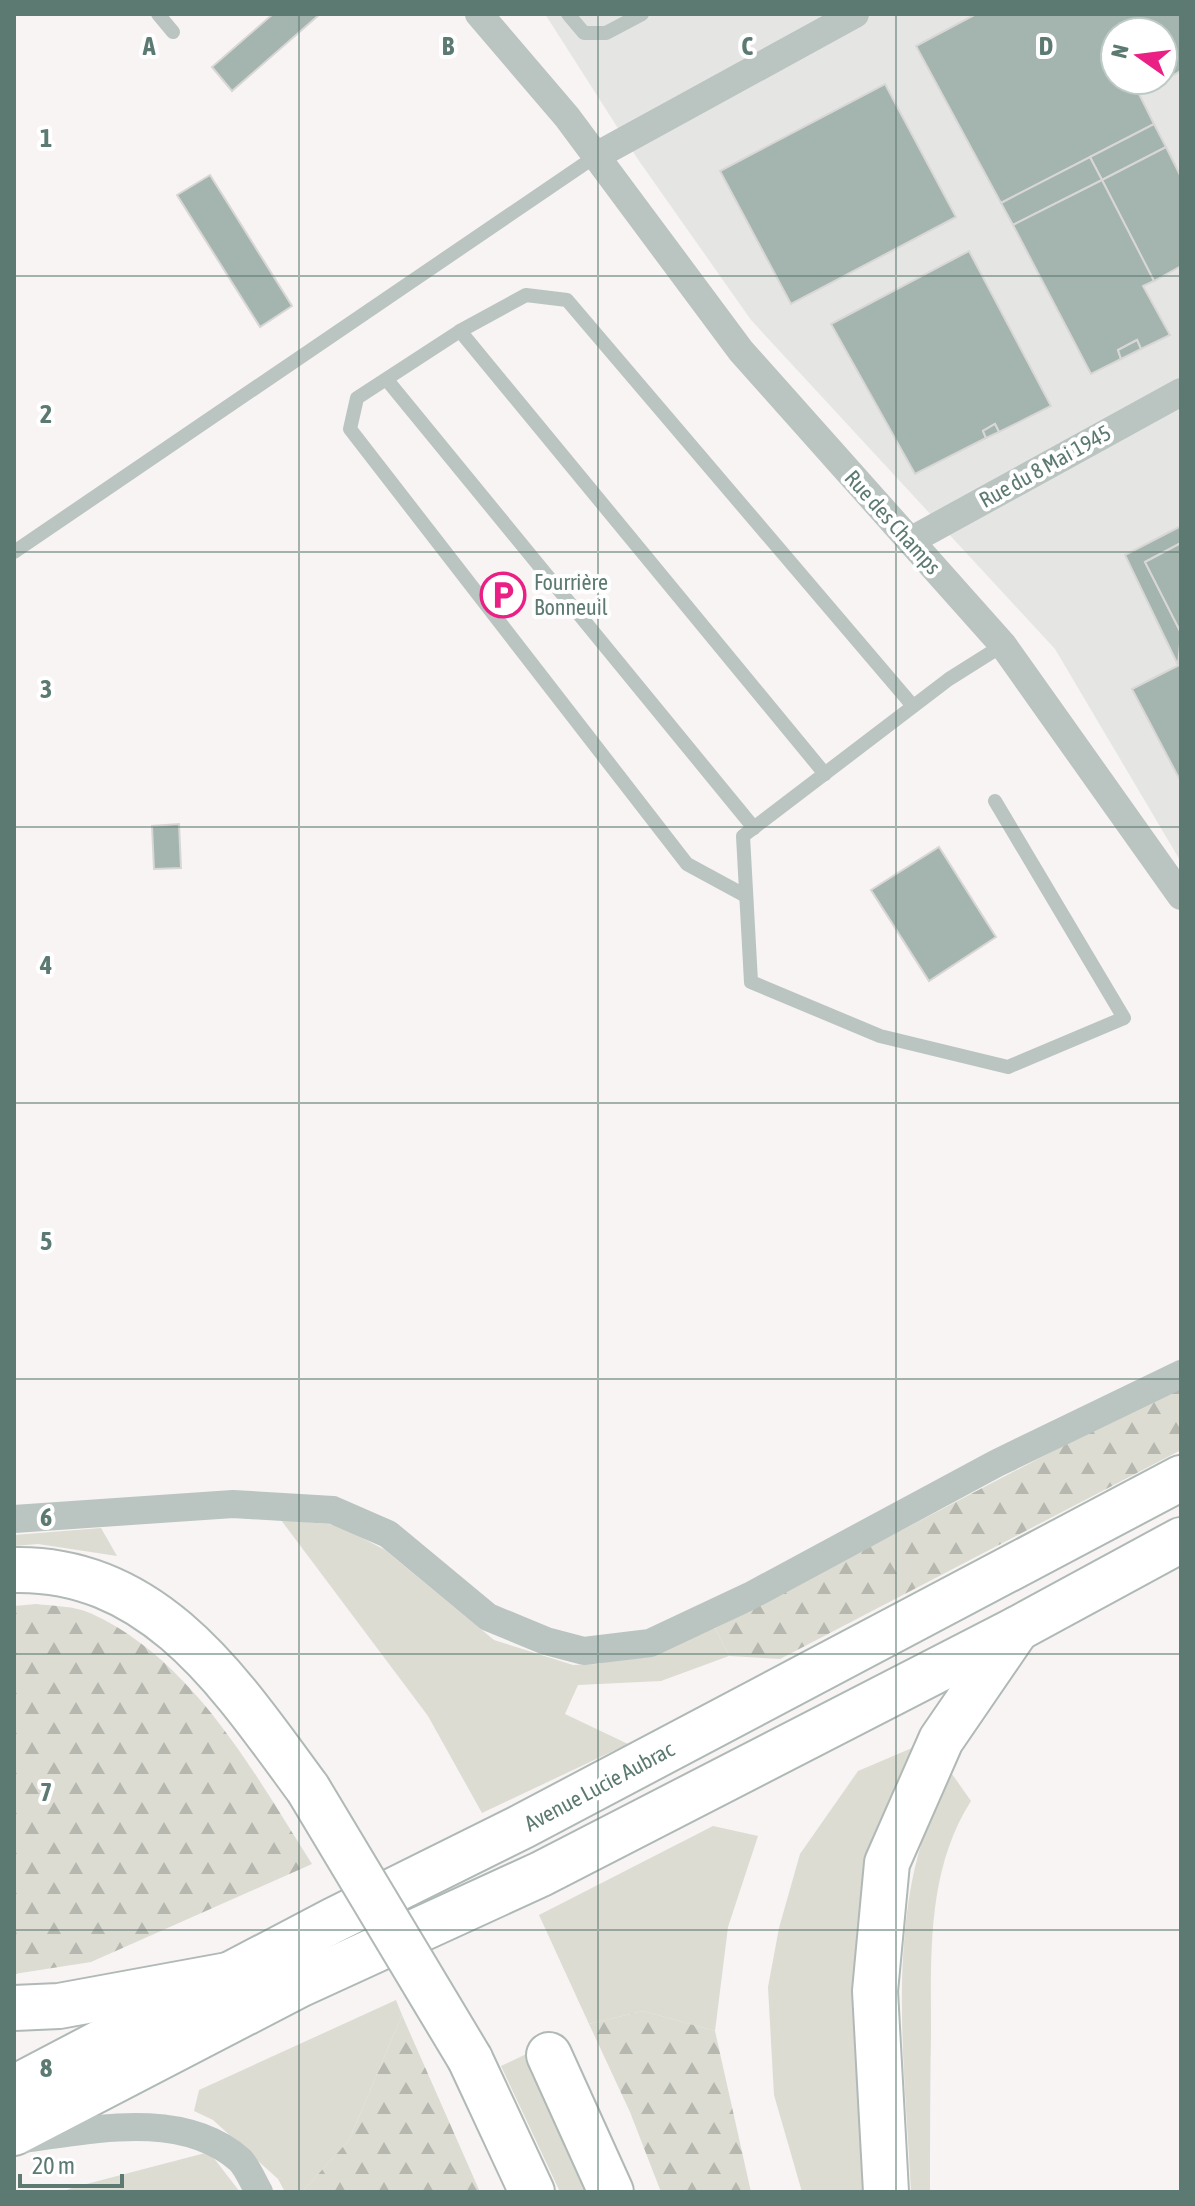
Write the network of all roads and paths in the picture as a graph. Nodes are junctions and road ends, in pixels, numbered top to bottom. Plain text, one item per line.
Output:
1 (158, 14) edge
2 (479, 14) edge
3 (568, 14) edge
4 (642, 14) edge
5 (855, 14) edge
6 (173, 32) dead end
7 (596, 156) junction
8 (460, 331) junction
9 (387, 380) junction
10 (1181, 392) edge
11 (910, 541) junction
12 (14, 552) edge
13 (1003, 645) junction
14 (913, 706) junction
15 (825, 774) junction
16 (995, 801) dead end
17 (754, 828) junction
18 (746, 896) junction
19 (1181, 896) edge
20 (1181, 1374) edge
21 (1181, 1478) edge
22 (14, 1519) edge
23 (1181, 1540) edge
24 (14, 1570) edge
25 (1017, 1629) junction
26 (228, 1975) junction
27 (14, 2008) edge
28 (549, 2055) dead end
29 (14, 2088) edge
30 (14, 2133) edge
31 (14, 2140) edge
32 (259, 2192) edge
33 (532, 2192) edge
34 (611, 2192) edge
35 (886, 2192) edge

1 - 6 lane
2 - 7 street, Rue des Champs
3 - 4 lane
5 - 7 street
7 - 11 street, Rue des Champs
7 - 12 lane
8 - 9 lane
8 - 14 lane
8 - 15 lane
9 - 17 lane
9 - 18 lane
10 - 11 street, Rue du 8 Mai 1945
11 - 13 street, Rue des Champs
13 - 14 lane
13 - 19 street, Rue des Champs
14 - 15 lane
15 - 17 lane
16 - 18 lane
17 - 18 lane
20 - 22 street
21 - 26 main road, Avenue Lucie Aubrac
23 - 25 main road
24 - 33 main road, bridge
25 - 30 main road
25 - 35 main road
26 - 27 main road
26 - 29 main road, Avenue Lucie Aubrac
28 - 34 main road
31 - 32 street

